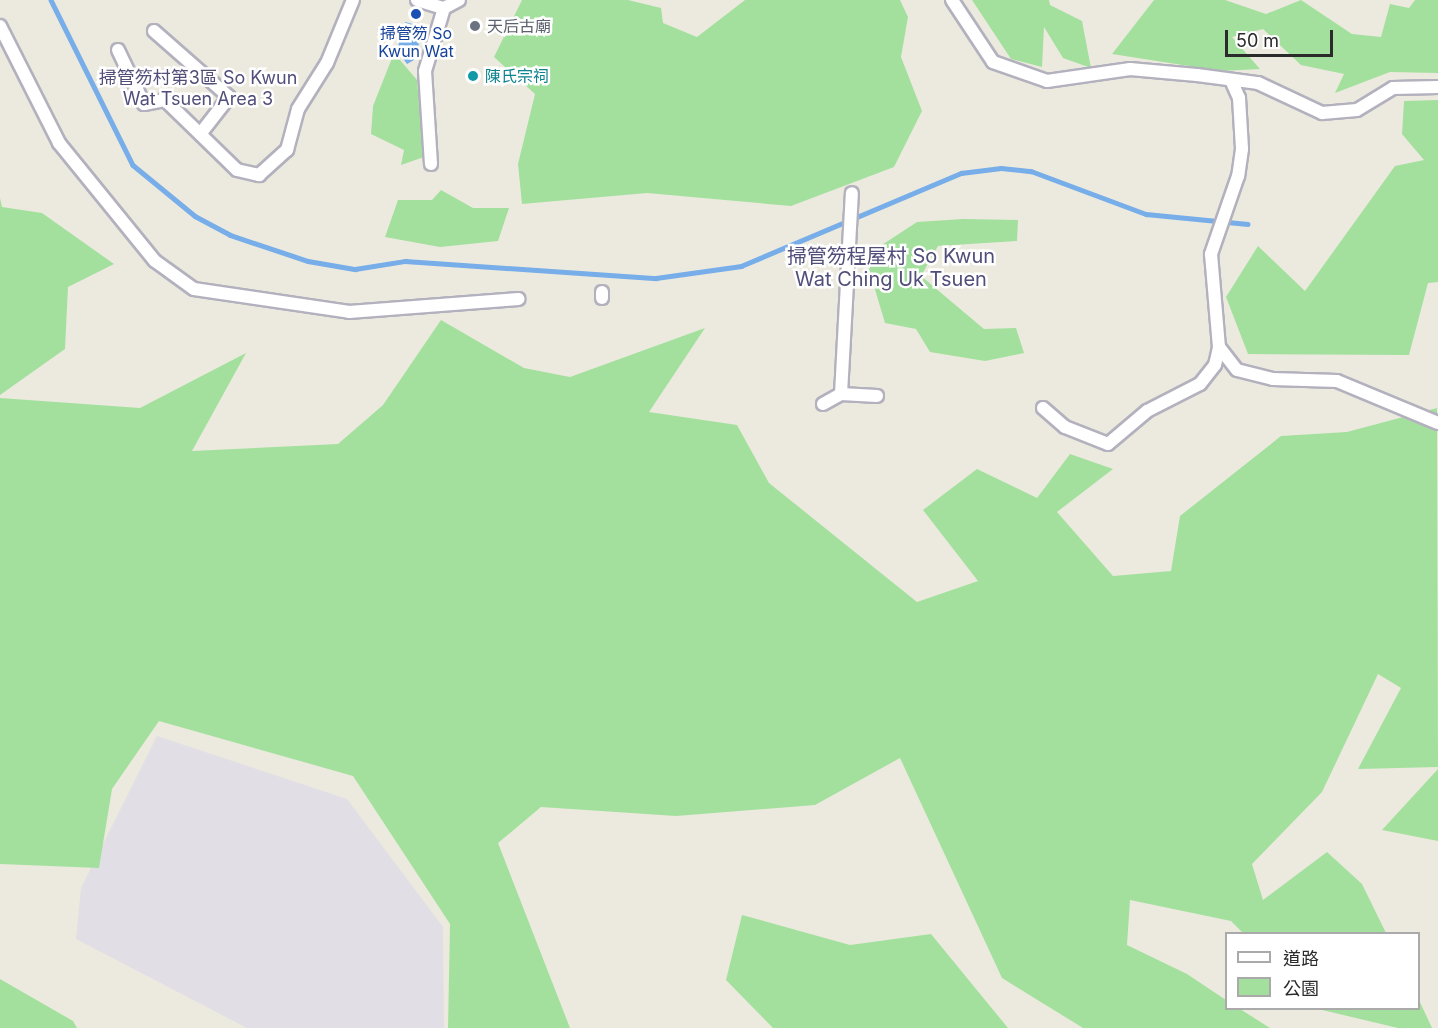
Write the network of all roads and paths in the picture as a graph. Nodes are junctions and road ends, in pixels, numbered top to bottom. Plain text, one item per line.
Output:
1 (353, 0) edge
2 (459, 0) edge
3 (952, 0) edge
4 (425, 1) edge
5 (444, 9) junction
6 (0, 26) edge
7 (154, 31) dead end
8 (118, 50) dead end
9 (1231, 80) junction
10 (1438, 87) edge
11 (201, 133) junction
12 (430, 164) dead end
13 (851, 199) dead end
14 (519, 299) dead end
15 (1219, 347) junction
16 (841, 394) junction
17 (877, 396) dead end
18 (823, 404) dead end
19 (1043, 408) dead end
20 (1438, 423) edge

1 - 11 street
2 - 5 street
3 - 9 street
4 - 5 street
5 - 12 street
6 - 14 street
7 - 11 street
8 - 11 street
9 - 10 street
9 - 15 street
13 - 16 street
15 - 19 street
15 - 20 street
16 - 17 street
16 - 18 street

